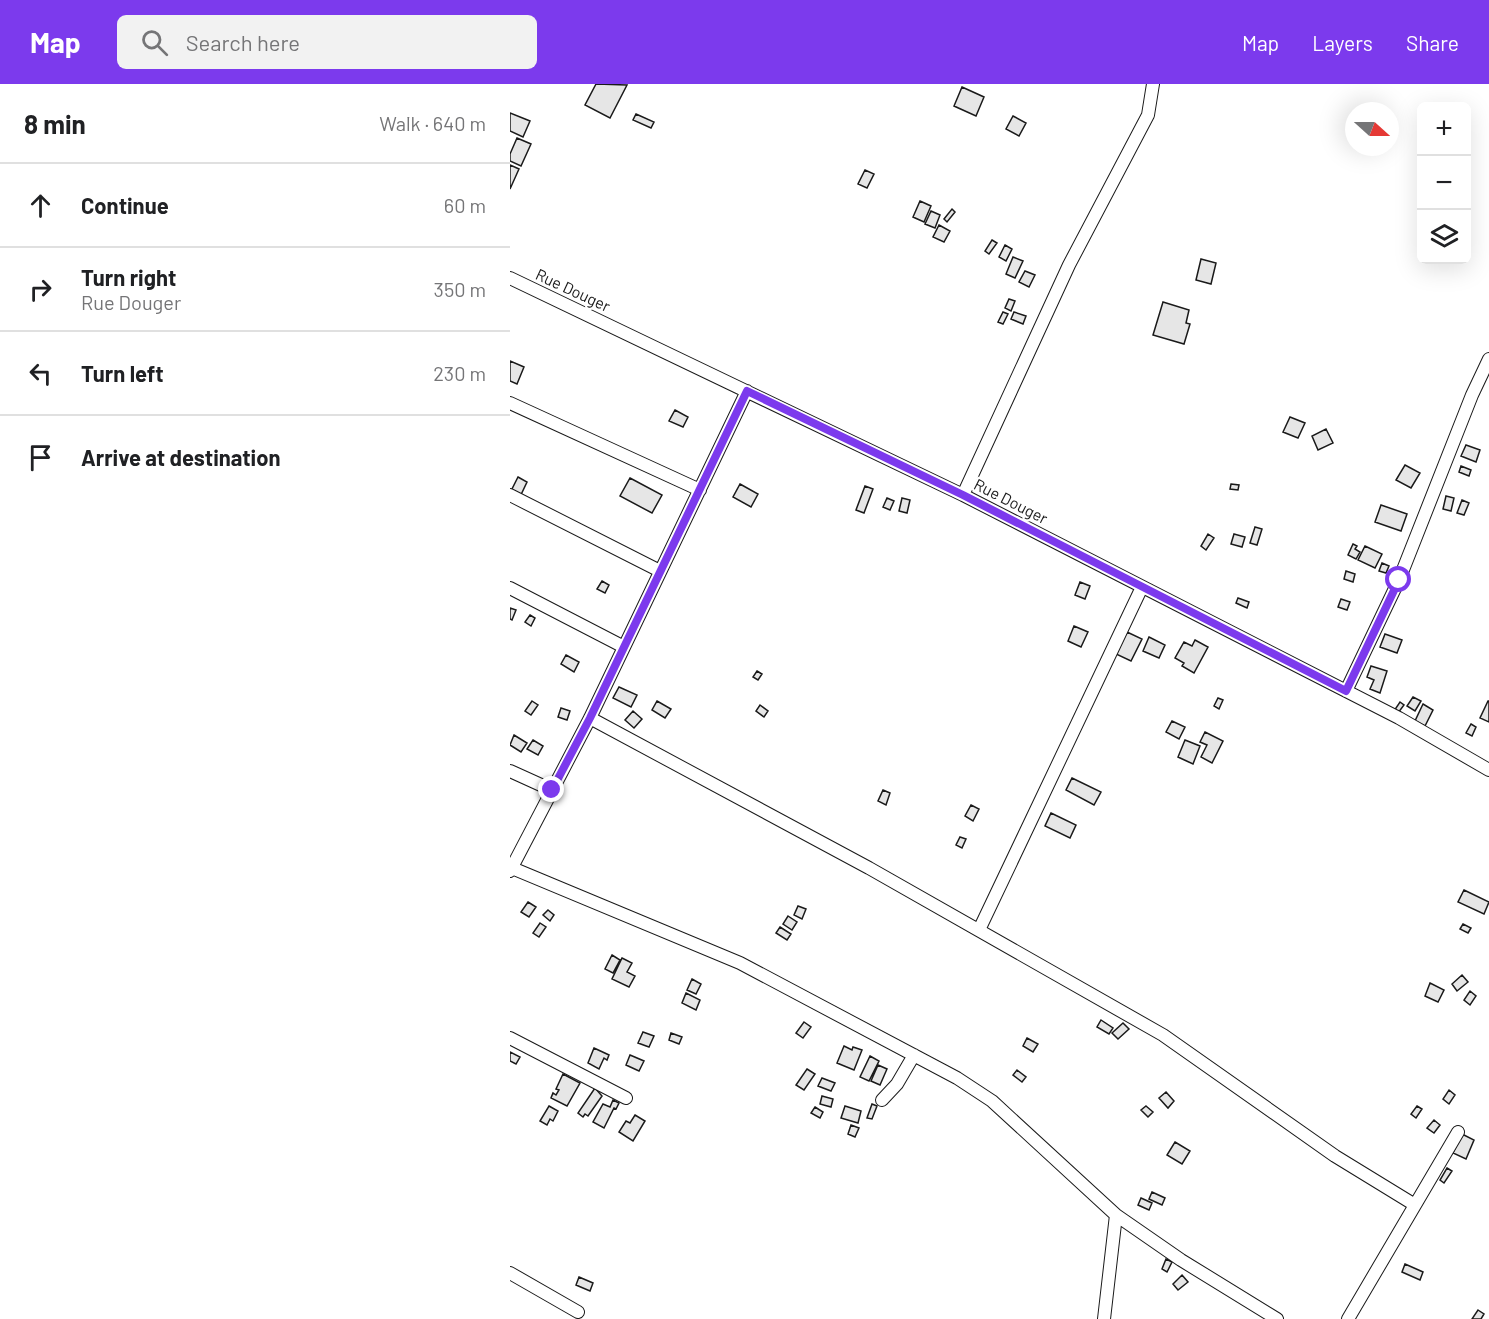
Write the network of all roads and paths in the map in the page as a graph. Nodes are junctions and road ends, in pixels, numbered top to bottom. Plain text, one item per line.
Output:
1 (1153, 84) edge
2 (510, 278) edge
3 (1489, 359) edge
4 (747, 391) junction
5 (510, 403) edge
6 (700, 490) junction
7 (510, 495) edge
8 (963, 495) junction
9 (660, 571) junction
10 (1142, 587) junction
11 (510, 588) edge
12 (624, 647) junction
13 (1346, 691) junction
14 (590, 718) junction
15 (1489, 770) edge
16 (510, 771) edge
17 (552, 790) junction
18 (511, 870) edge
19 (979, 930) junction
20 (510, 1038) edge
21 (914, 1055) junction
22 (626, 1098) dead end
23 (882, 1101) dead end
24 (1458, 1132) dead end
25 (1415, 1206) junction
26 (1116, 1215) junction
27 (510, 1273) edge
28 (578, 1312) dead end
29 (1104, 1319) edge
30 (1277, 1319) edge
31 (1348, 1319) edge

1 - 8 street
2 - 4 street, Rue Douger
3 - 13 street
4 - 6 street
4 - 8 street, Rue Douger
5 - 6 street
6 - 9 street
7 - 9 street
8 - 10 street, Rue Douger
9 - 12 street
10 - 13 street, Rue Douger
10 - 19 street
11 - 12 street
12 - 14 street
13 - 15 street, Rue Douger
14 - 17 street
14 - 19 street
16 - 17 street
17 - 18 street
18 - 21 street
19 - 25 street
20 - 22 street
21 - 23 street
21 - 26 street
24 - 25 street
25 - 31 street
26 - 29 street
26 - 30 street
27 - 28 street

